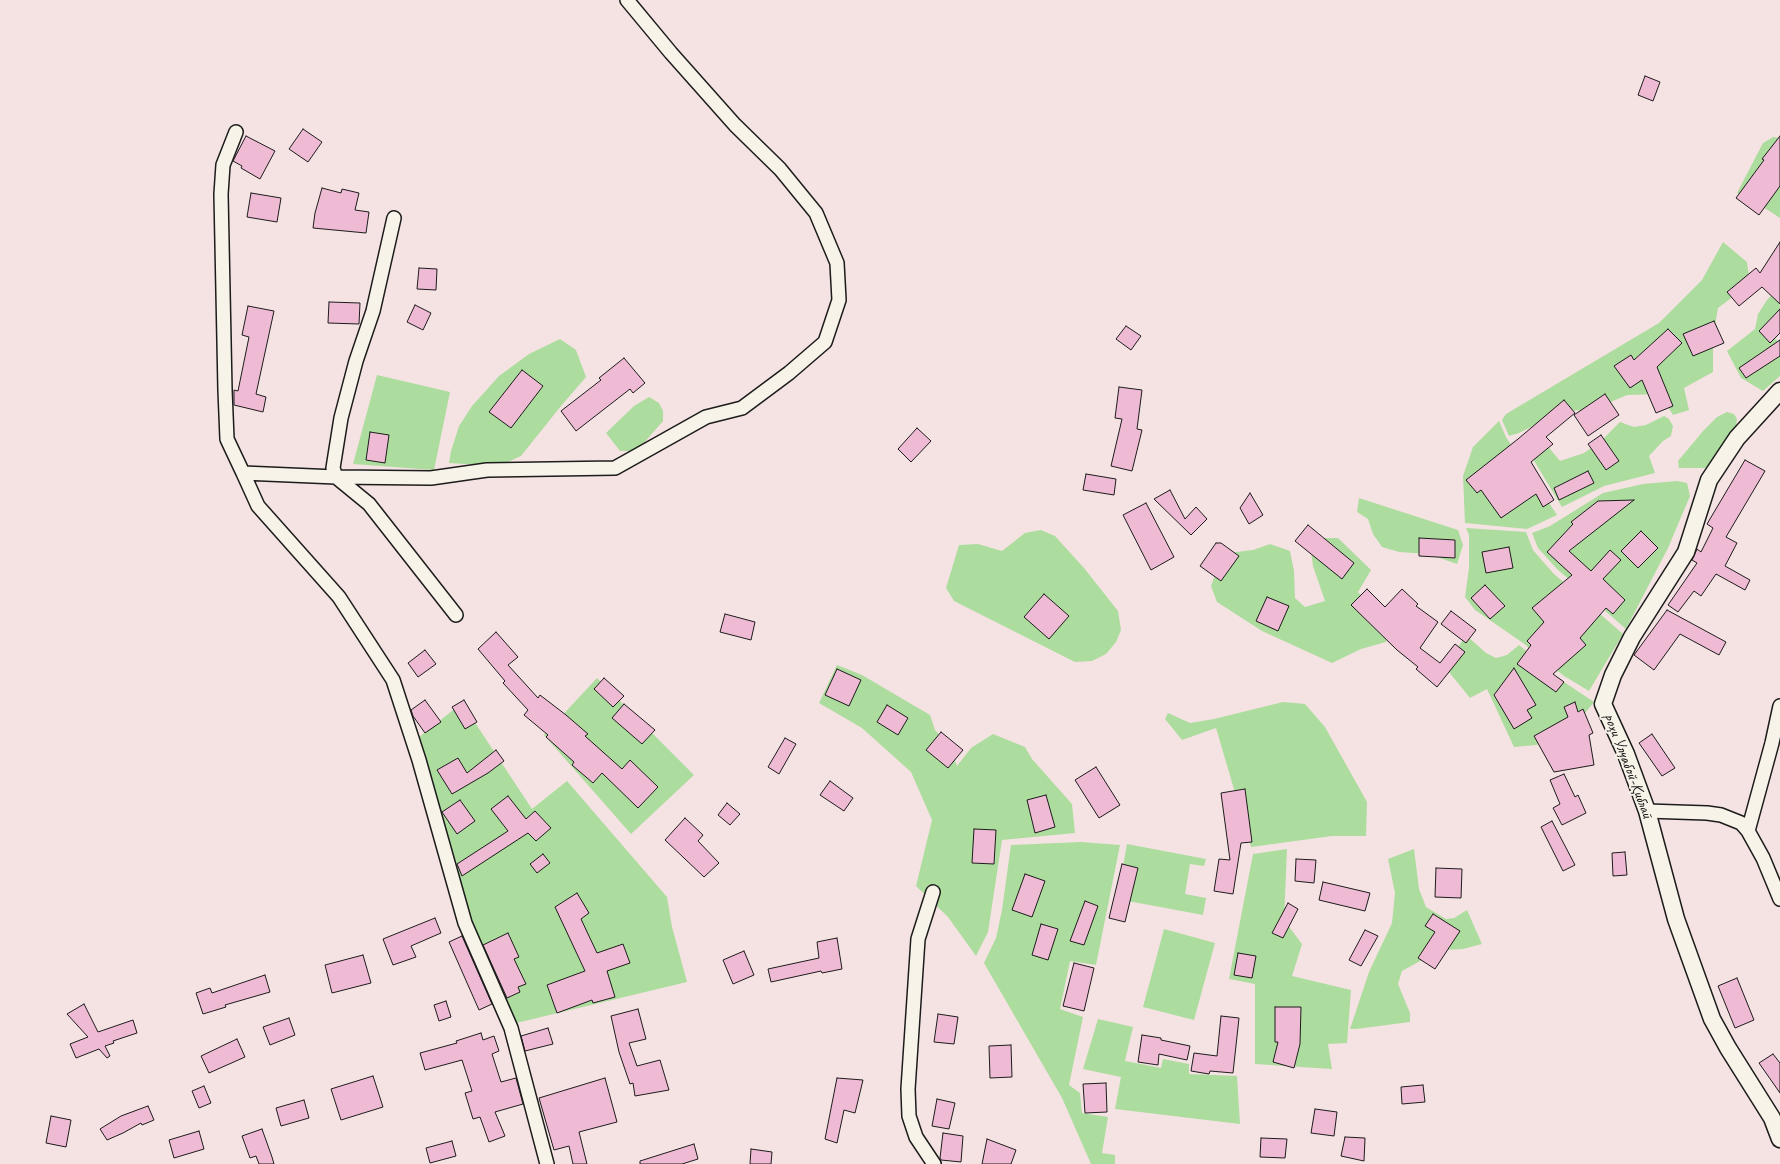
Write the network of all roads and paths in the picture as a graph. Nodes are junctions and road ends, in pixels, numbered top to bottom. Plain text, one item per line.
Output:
1 (627, 0) edge
2 (236, 132) dead end
3 (394, 218) dead end
4 (1780, 391) edge
5 (244, 473) junction
6 (336, 477) junction
7 (456, 615) dead end
8 (1780, 706) edge
9 (1647, 811) junction
10 (1748, 831) junction
11 (933, 892) dead end
12 (1780, 899) edge
13 (1780, 1139) edge
14 (547, 1164) edge
15 (934, 1164) edge

1 - 6 street
2 - 5 street
3 - 6 street
4 - 9 street, роҳи Улҷабой-Қиблаӣ
5 - 6 street
5 - 14 street
6 - 7 street
8 - 10 street
9 - 10 street
9 - 13 street, роҳи Улҷабой-Қиблаӣ
10 - 12 street
11 - 15 street

